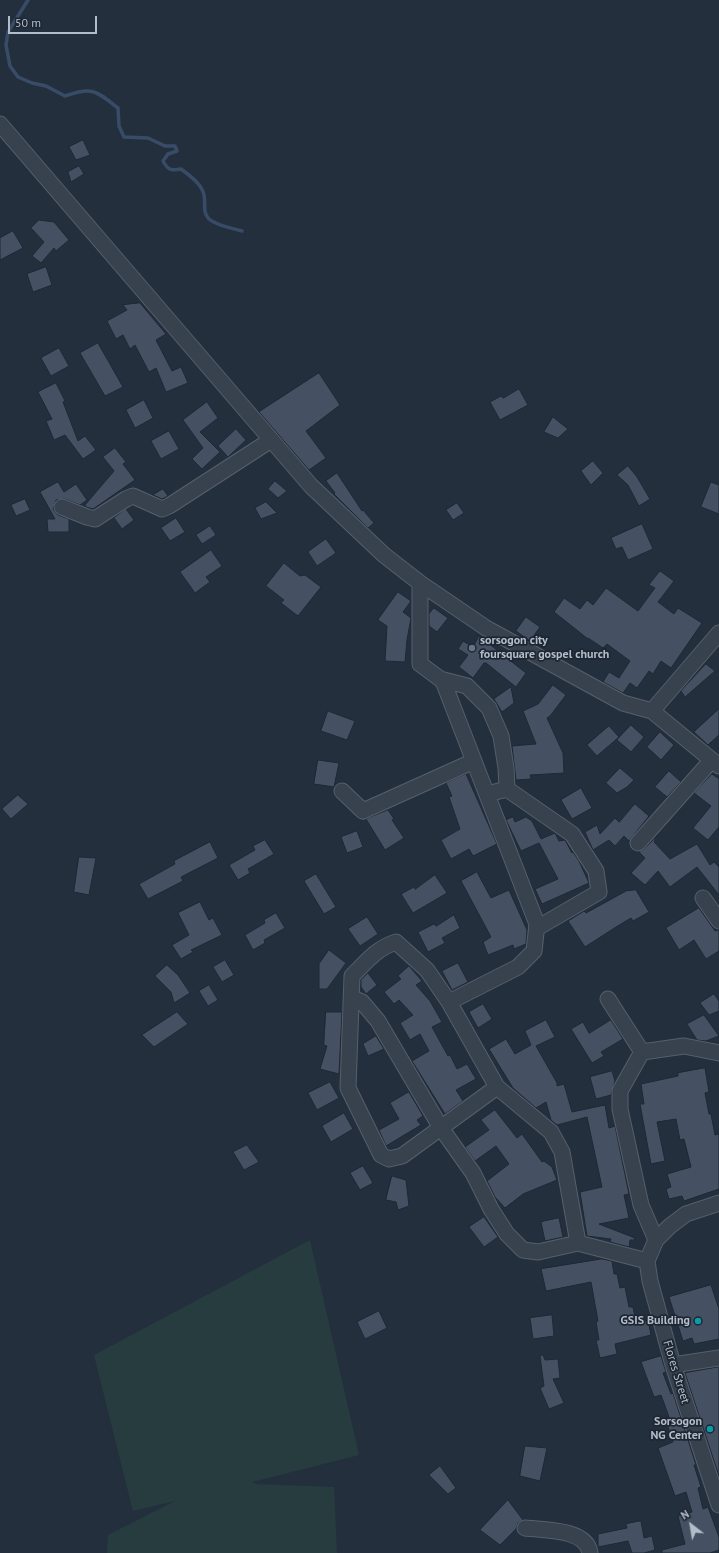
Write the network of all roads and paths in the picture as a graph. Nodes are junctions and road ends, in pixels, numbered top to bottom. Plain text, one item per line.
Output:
1 (0, 124) edge
2 (271, 440) junction
3 (62, 507) dead end
4 (420, 584) junction
5 (719, 633) edge
6 (440, 679) junction
7 (652, 711) junction
8 (474, 761) junction
9 (715, 764) edge
10 (507, 789) junction
11 (342, 791) dead end
12 (487, 794) junction
13 (638, 843) dead end
14 (703, 898) dead end
15 (719, 921) edge
16 (537, 928) junction
17 (352, 998) junction
18 (608, 999) dead end
19 (449, 1002) junction
20 (642, 1052) junction
21 (719, 1053) edge
22 (497, 1087) junction
23 (442, 1128) junction
24 (719, 1203) edge
25 (656, 1240) junction
26 (578, 1243) junction
27 (647, 1261) junction
28 (719, 1358) edge
29 (673, 1365) junction
30 (719, 1505) edge
31 (525, 1528) dead end
32 (590, 1553) edge

1 - 2 street
2 - 3 street
2 - 4 street
4 - 6 street
4 - 7 street
5 - 7 street
6 - 8 street
6 - 10 street
7 - 9 street
8 - 11 street
8 - 12 street
9 - 13 street
10 - 12 street
10 - 16 street
12 - 16 street
14 - 15 street
16 - 19 street
17 - 19 street
17 - 23 street
17 - 23 street
18 - 20 street
19 - 22 street
20 - 21 street
20 - 25 street
22 - 23 street
22 - 26 street
23 - 26 street
24 - 25 street
25 - 27 street
26 - 27 street
27 - 29 street, Flores Street
28 - 29 street
29 - 30 street, Flores Street
31 - 32 street

